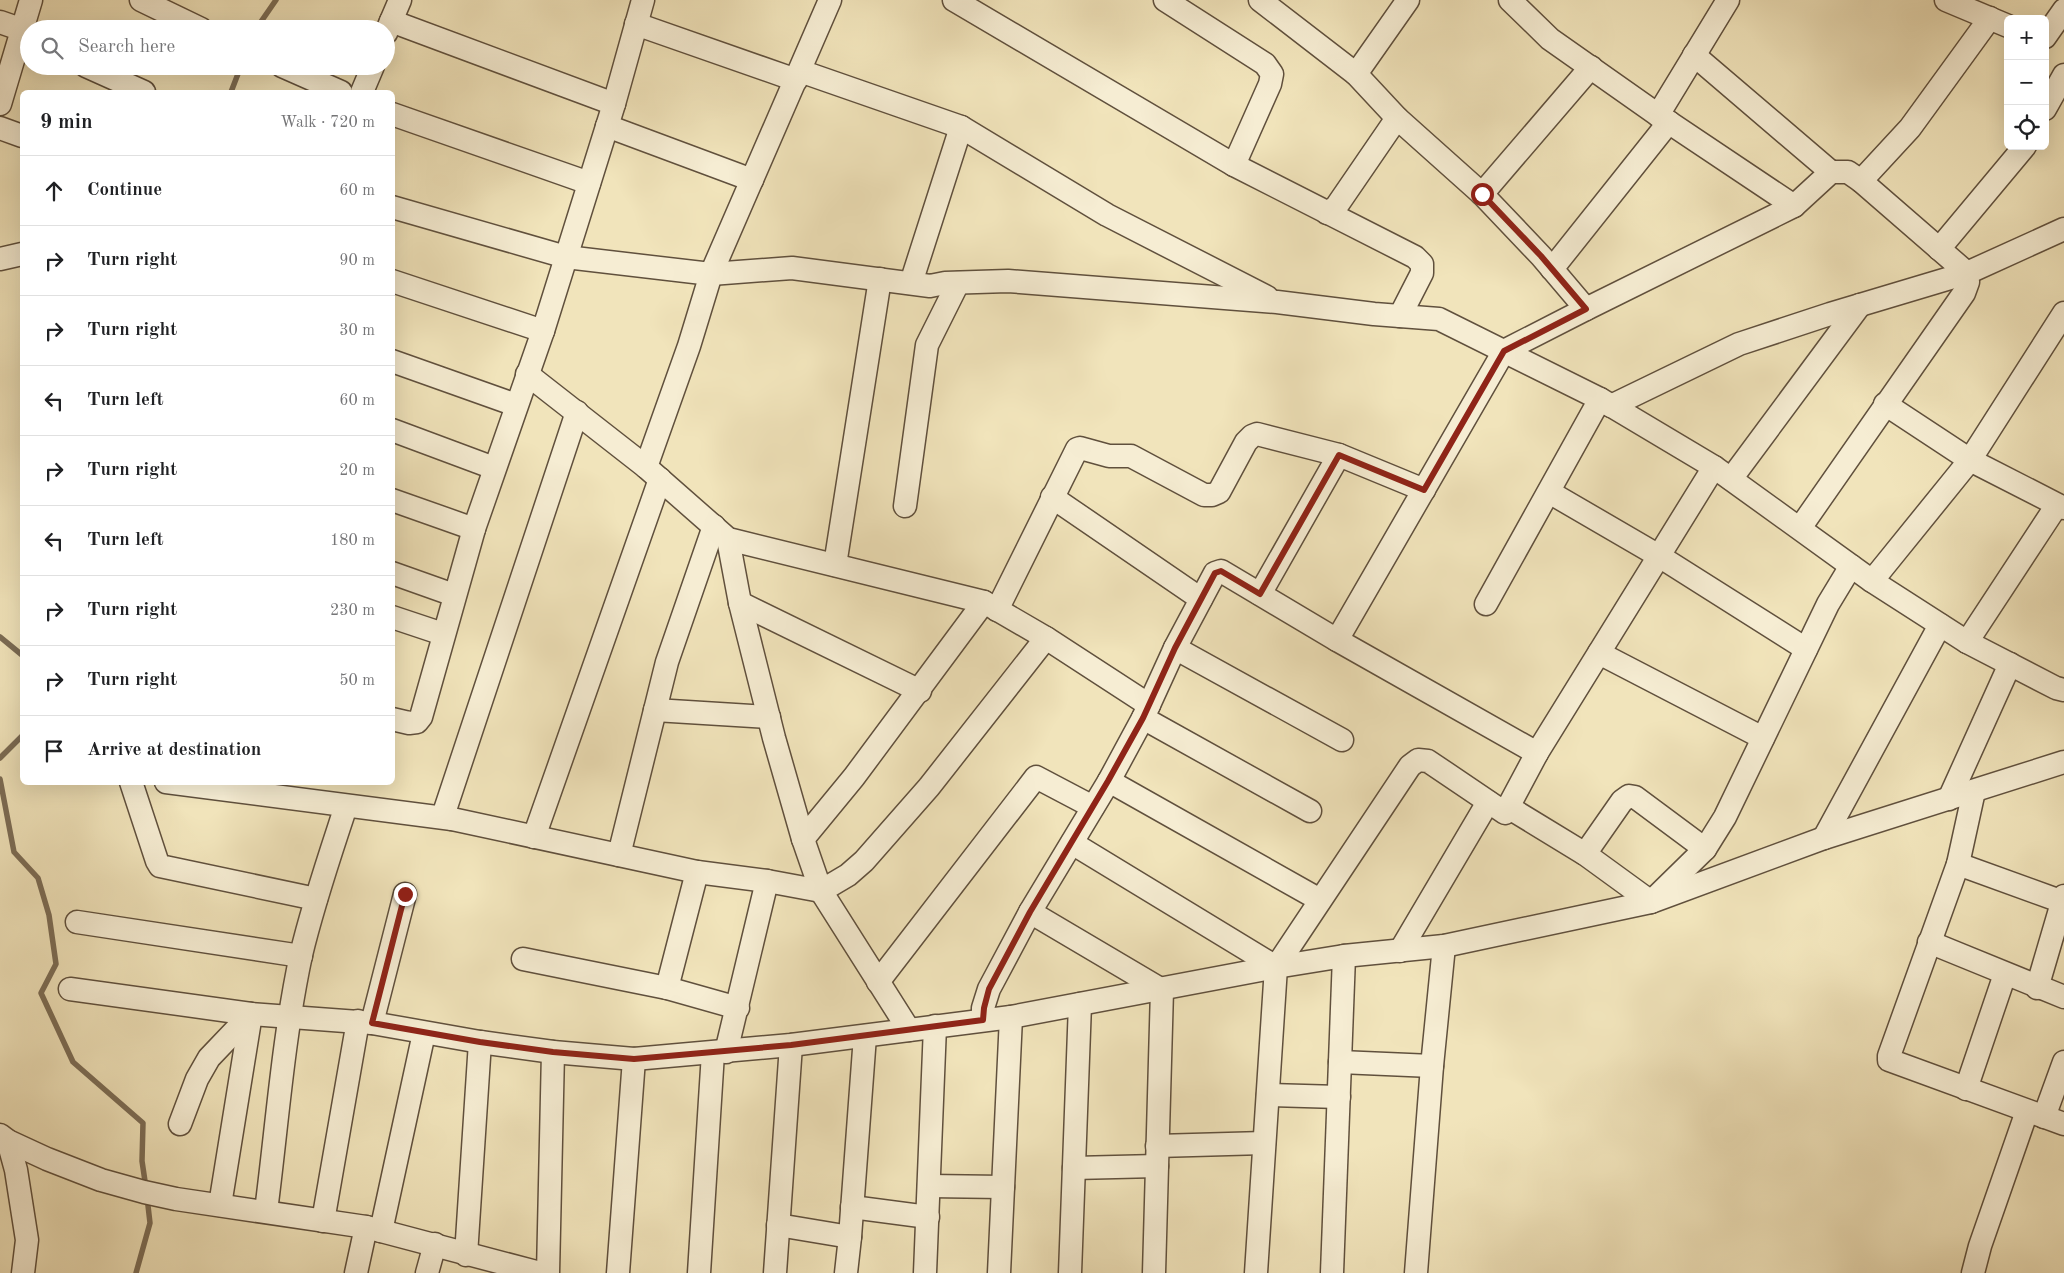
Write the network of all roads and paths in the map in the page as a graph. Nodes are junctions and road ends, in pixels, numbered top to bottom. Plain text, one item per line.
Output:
1 (31, 0) edge
2 (141, 0) edge
3 (400, 0) edge
4 (642, 0) edge
5 (830, 0) edge
6 (954, 0) edge
7 (1165, 0) edge
8 (1260, 0) edge
9 (1408, 0) edge
10 (1510, 0) edge
11 (1728, 0) edge
12 (1946, 0) edge
13 (2064, 10) edge
14 (27, 20) edge
15 (182, 20) edge
16 (392, 20) edge
17 (0, 22) edge
18 (1999, 22) edge
19 (636, 24) junction
20 (395, 29) edge
21 (2049, 32) edge
22 (20, 33) edge
23 (2049, 40) edge
24 (20, 46) edge
25 (2064, 46) edge
26 (1694, 55) junction
27 (1591, 67) junction
28 (1356, 74) junction
29 (106, 75) edge
30 (302, 75) edge
31 (369, 75) edge
32 (798, 75) junction
33 (140, 90) edge
34 (336, 90) edge
35 (363, 90) edge
36 (0, 104) edge
37 (614, 104) junction
38 (395, 115) edge
39 (1397, 118) junction
40 (1663, 119) junction
41 (607, 126) junction
42 (962, 127) junction
43 (0, 128) edge
44 (20, 135) edge
45 (2022, 150) edge
46 (1234, 164) junction
47 (1831, 172) junction
48 (752, 180) junction
49 (1861, 181) junction
50 (589, 183) junction
51 (1482, 194) junction
52 (1794, 206) junction
53 (395, 208) edge
54 (1327, 213) junction
55 (2064, 229) edge
56 (1939, 249) junction
57 (20, 254) edge
58 (566, 257) junction
59 (0, 259) edge
60 (1552, 269) junction
61 (1967, 273) junction
62 (711, 274) junction
63 (880, 279) junction
64 (395, 282) edge
65 (911, 283) junction
66 (958, 283) junction
67 (1277, 302) junction
68 (1860, 305) junction
69 (1586, 309) junction
70 (2064, 313) edge
71 (1400, 316) junction
72 (543, 331) junction
73 (1504, 351) junction
74 (395, 362) edge
75 (527, 374) junction
76 (1605, 402) junction
77 (1886, 404) junction
78 (516, 405) junction
79 (577, 412) junction
80 (395, 431) edge
81 (1339, 455) junction
82 (1970, 460) junction
83 (494, 468) junction
84 (653, 473) junction
85 (1723, 473) junction
86 (1424, 490) junction
87 (1549, 492) junction
88 (1052, 497) junction
89 (395, 501) edge
90 (905, 506) dead end
91 (2060, 506) edge
92 (1800, 528) junction
93 (474, 529) junction
94 (721, 533) junction
95 (1659, 556) junction
96 (834, 565) junction
97 (1851, 566) junction
98 (395, 574) edge
99 (1872, 581) junction
100 (1260, 594) junction
101 (454, 595) junction
102 (1201, 599) junction
103 (740, 603) junction
104 (1486, 604) dead end
105 (991, 606) junction
106 (395, 618) edge
107 (1940, 625) junction
108 (443, 634) junction
109 (1046, 638) junction
110 (1337, 640) junction
111 (1967, 642) junction
112 (1175, 648) junction
113 (1806, 649) junction
114 (1599, 653) junction
115 (2010, 664) junction
116 (2064, 690) edge
117 (920, 691) junction
118 (655, 710) junction
119 (1146, 711) junction
120 (769, 716) junction
121 (395, 719) edge
122 (1763, 738) junction
123 (1342, 740) dead end
124 (1537, 753) junction
125 (2064, 762) edge
126 (1108, 781) junction
127 (133, 785) edge
128 (188, 785) edge
129 (1974, 791) junction
130 (1949, 799) junction
131 (1498, 805) junction
132 (346, 806) junction
133 (1093, 807) junction
134 (1310, 810) dead end
135 (452, 819) junction
136 (534, 837) junction
137 (1824, 838) junction
138 (803, 839) junction
139 (1072, 843) junction
140 (1705, 849) junction
141 (1586, 854) junction
142 (619, 855) junction
143 (1958, 864) junction
144 (698, 872) junction
145 (767, 881) junction
146 (821, 891) junction
147 (405, 894) dead end
148 (316, 899) junction
149 (2063, 899) edge
150 (1320, 900) junction
151 (1651, 902) junction
152 (1030, 912) junction
153 (77, 922) dead end
154 (2060, 927) edge
155 (1929, 942) junction
156 (1444, 946) junction
157 (1400, 951) junction
158 (301, 956) junction
159 (1344, 956) junction
160 (523, 959) dead end
161 (1276, 967) junction
162 (2005, 974) junction
163 (878, 982) junction
164 (667, 988) junction
165 (2038, 988) junction
166 (70, 989) dead end
167 (1162, 990) junction
168 (2064, 997) edge
169 (1080, 1004) junction
170 (738, 1008) junction
171 (251, 1014) junction
172 (1011, 1017) junction
173 (290, 1018) junction
174 (983, 1020) junction
175 (365, 1022) junction
176 (935, 1026) junction
177 (909, 1030) junction
178 (424, 1034) junction
179 (864, 1036) junction
180 (480, 1042) junction
181 (791, 1045) junction
182 (553, 1052) junction
183 (720, 1052) junction
184 (634, 1059) junction
185 (1340, 1062) junction
186 (2064, 1062) edge
187 (1432, 1066) junction
188 (1966, 1089) junction
189 (1268, 1095) junction
190 (1339, 1097) junction
191 (2045, 1117) edge
192 (180, 1124) dead end
193 (4, 1138) edge
194 (1264, 1143) junction
195 (1157, 1156) junction
196 (1074, 1168) junction
197 (929, 1186) junction
198 (1004, 1187) junction
199 (220, 1205) junction
200 (852, 1206) junction
201 (266, 1212) junction
202 (928, 1216) junction
203 (323, 1220) junction
204 (778, 1225) junction
205 (374, 1229) junction
206 (850, 1236) junction
207 (435, 1244) junction
208 (479, 1262) edge
209 (23, 1273) edge
210 (356, 1273) edge
211 (427, 1273) edge
212 (540, 1273) edge
213 (548, 1273) edge
214 (618, 1273) edge
215 (699, 1273) edge
216 (775, 1273) edge
217 (846, 1273) edge
218 (925, 1273) edge
219 (1000, 1273) edge
220 (1070, 1273) edge
221 (1154, 1273) edge
222 (1256, 1273) edge
223 (1332, 1273) edge
224 (1416, 1273) edge
225 (1972, 1273) edge

1 - 14 street
2 - 15 street
3 - 16 street
4 - 19 street
5 - 32 street
6 - 46 street
7 - 46 street
8 - 28 street
9 - 28 street
10 - 27 street
11 - 26 street
12 - 18 street
13 - 21 street
17 - 22 street
18 - 49 street
19 - 32 street
19 - 37 street
20 - 37 street
23 - 25 street
24 - 36 street
26 - 40 street
26 - 47 street
27 - 40 street
27 - 51 street
28 - 39 street
29 - 33 street
30 - 34 street
31 - 35 street
32 - 42 street
32 - 48 street
37 - 41 street
38 - 50 street
39 - 51 street
39 - 54 street
40 - 52 street
40 - 60 street
41 - 48 street
41 - 50 street
42 - 65 street
42 - 67 street
43 - 44 street
45 - 56 street
46 - 54 street
47 - 49 street
47 - 52 street
48 - 62 street
49 - 56 street
50 - 58 street
51 - 60 street
52 - 69 street
53 - 58 street
54 - 71 street
55 - 61 street
56 - 61 street
57 - 59 street
58 - 62 street
58 - 72 street
60 - 69 street
61 - 68 street
61 - 77 street
62 - 63 street
62 - 84 street
63 - 65 street
63 - 96 street
64 - 72 street
65 - 66 street
66 - 67 street
66 - 90 street
67 - 71 street
68 - 76 street
68 - 85 street
69 - 73 street
70 - 82 street
71 - 73 street
72 - 75 street
73 - 76 street
73 - 86 street
74 - 78 street
75 - 78 street
75 - 79 street
76 - 85 street
76 - 87 street
77 - 82 street
77 - 92 street
78 - 83 street
79 - 84 street
79 - 135 street
80 - 83 street
81 - 86 street
81 - 88 street
81 - 100 street
82 - 91 street
82 - 99 street
83 - 93 street
84 - 94 street
84 - 136 street
85 - 92 street
85 - 95 street
86 - 110 street
87 - 95 street
87 - 104 street
88 - 102 street
88 - 105 street
89 - 93 street
91 - 111 street
92 - 97 street
93 - 101 street
94 - 96 street
94 - 103 street
94 - 118 street
95 - 113 street
95 - 114 street
96 - 105 street
97 - 99 street
97 - 113 street
98 - 101 street
99 - 107 street
100 - 102 street
100 - 110 street
101 - 108 street
102 - 112 street
103 - 117 street
103 - 120 street
105 - 109 street
105 - 117 street
106 - 108 street
107 - 111 street
107 - 137 street
108 - 121 street
109 - 119 street
109 - 146 street
110 - 124 street
111 - 115 street
112 - 119 street
112 - 123 street
113 - 122 street
114 - 122 street
114 - 124 street
115 - 116 street
115 - 130 street
117 - 138 street
118 - 120 street
118 - 142 street
119 - 126 street
119 - 134 street
120 - 138 street
122 - 140 street
124 - 131 street
125 - 129 street
126 - 133 street
126 - 150 street
127 - 148 street
128 - 132 street
129 - 130 street
129 - 143 street
130 - 137 street
131 - 141 street
131 - 150 street
131 - 157 street
132 - 135 street
132 - 148 street
133 - 139 street
133 - 163 street
135 - 136 street
136 - 142 street
137 - 151 street
138 - 146 street
139 - 152 street
139 - 161 street
140 - 141 street
140 - 151 street
141 - 151 street
142 - 144 street
143 - 149 street
143 - 155 street
144 - 145 street
144 - 164 street
145 - 146 street
145 - 170 street
146 - 163 street
147 - 175 street
148 - 158 street
149 - 154 street
150 - 161 street
151 - 156 street
152 - 167 street
152 - 174 street
153 - 158 street
154 - 165 street
155 - 162 street
155 - 188 street
156 - 157 street
156 - 187 street
157 - 159 street
158 - 173 street
159 - 161 street
159 - 185 street
160 - 164 street
161 - 167 street
161 - 189 street
162 - 165 street
162 - 188 street
163 - 177 street
164 - 170 street
165 - 168 street
166 - 171 street
167 - 169 street
167 - 195 street
169 - 172 street
169 - 196 street
170 - 183 street
171 - 173 street
171 - 192 street
171 - 199 street
172 - 174 street
172 - 198 street
173 - 175 street
173 - 201 street
174 - 176 street
175 - 178 street
175 - 203 street
176 - 177 street
176 - 197 street
177 - 179 street
178 - 180 street
178 - 205 street
179 - 181 street
179 - 200 street
180 - 182 street
180 - 208 street
181 - 183 street
181 - 204 street
182 - 184 street
182 - 213 street
183 - 184 street
183 - 215 street
184 - 214 street
185 - 187 street
185 - 190 street
186 - 191 street
187 - 224 street
188 - 191 street
189 - 190 street
189 - 194 street
190 - 223 street
191 - 225 street
193 - 199 street
193 - 209 street
194 - 195 street
194 - 222 street
195 - 196 street
195 - 221 street
196 - 220 street
197 - 198 street
197 - 202 street
198 - 219 street
199 - 201 street
200 - 202 street
200 - 206 street
201 - 203 street
202 - 218 street
203 - 205 street
204 - 206 street
204 - 216 street
205 - 207 street
205 - 210 street
206 - 217 street
207 - 208 street
207 - 211 street
208 - 212 street

